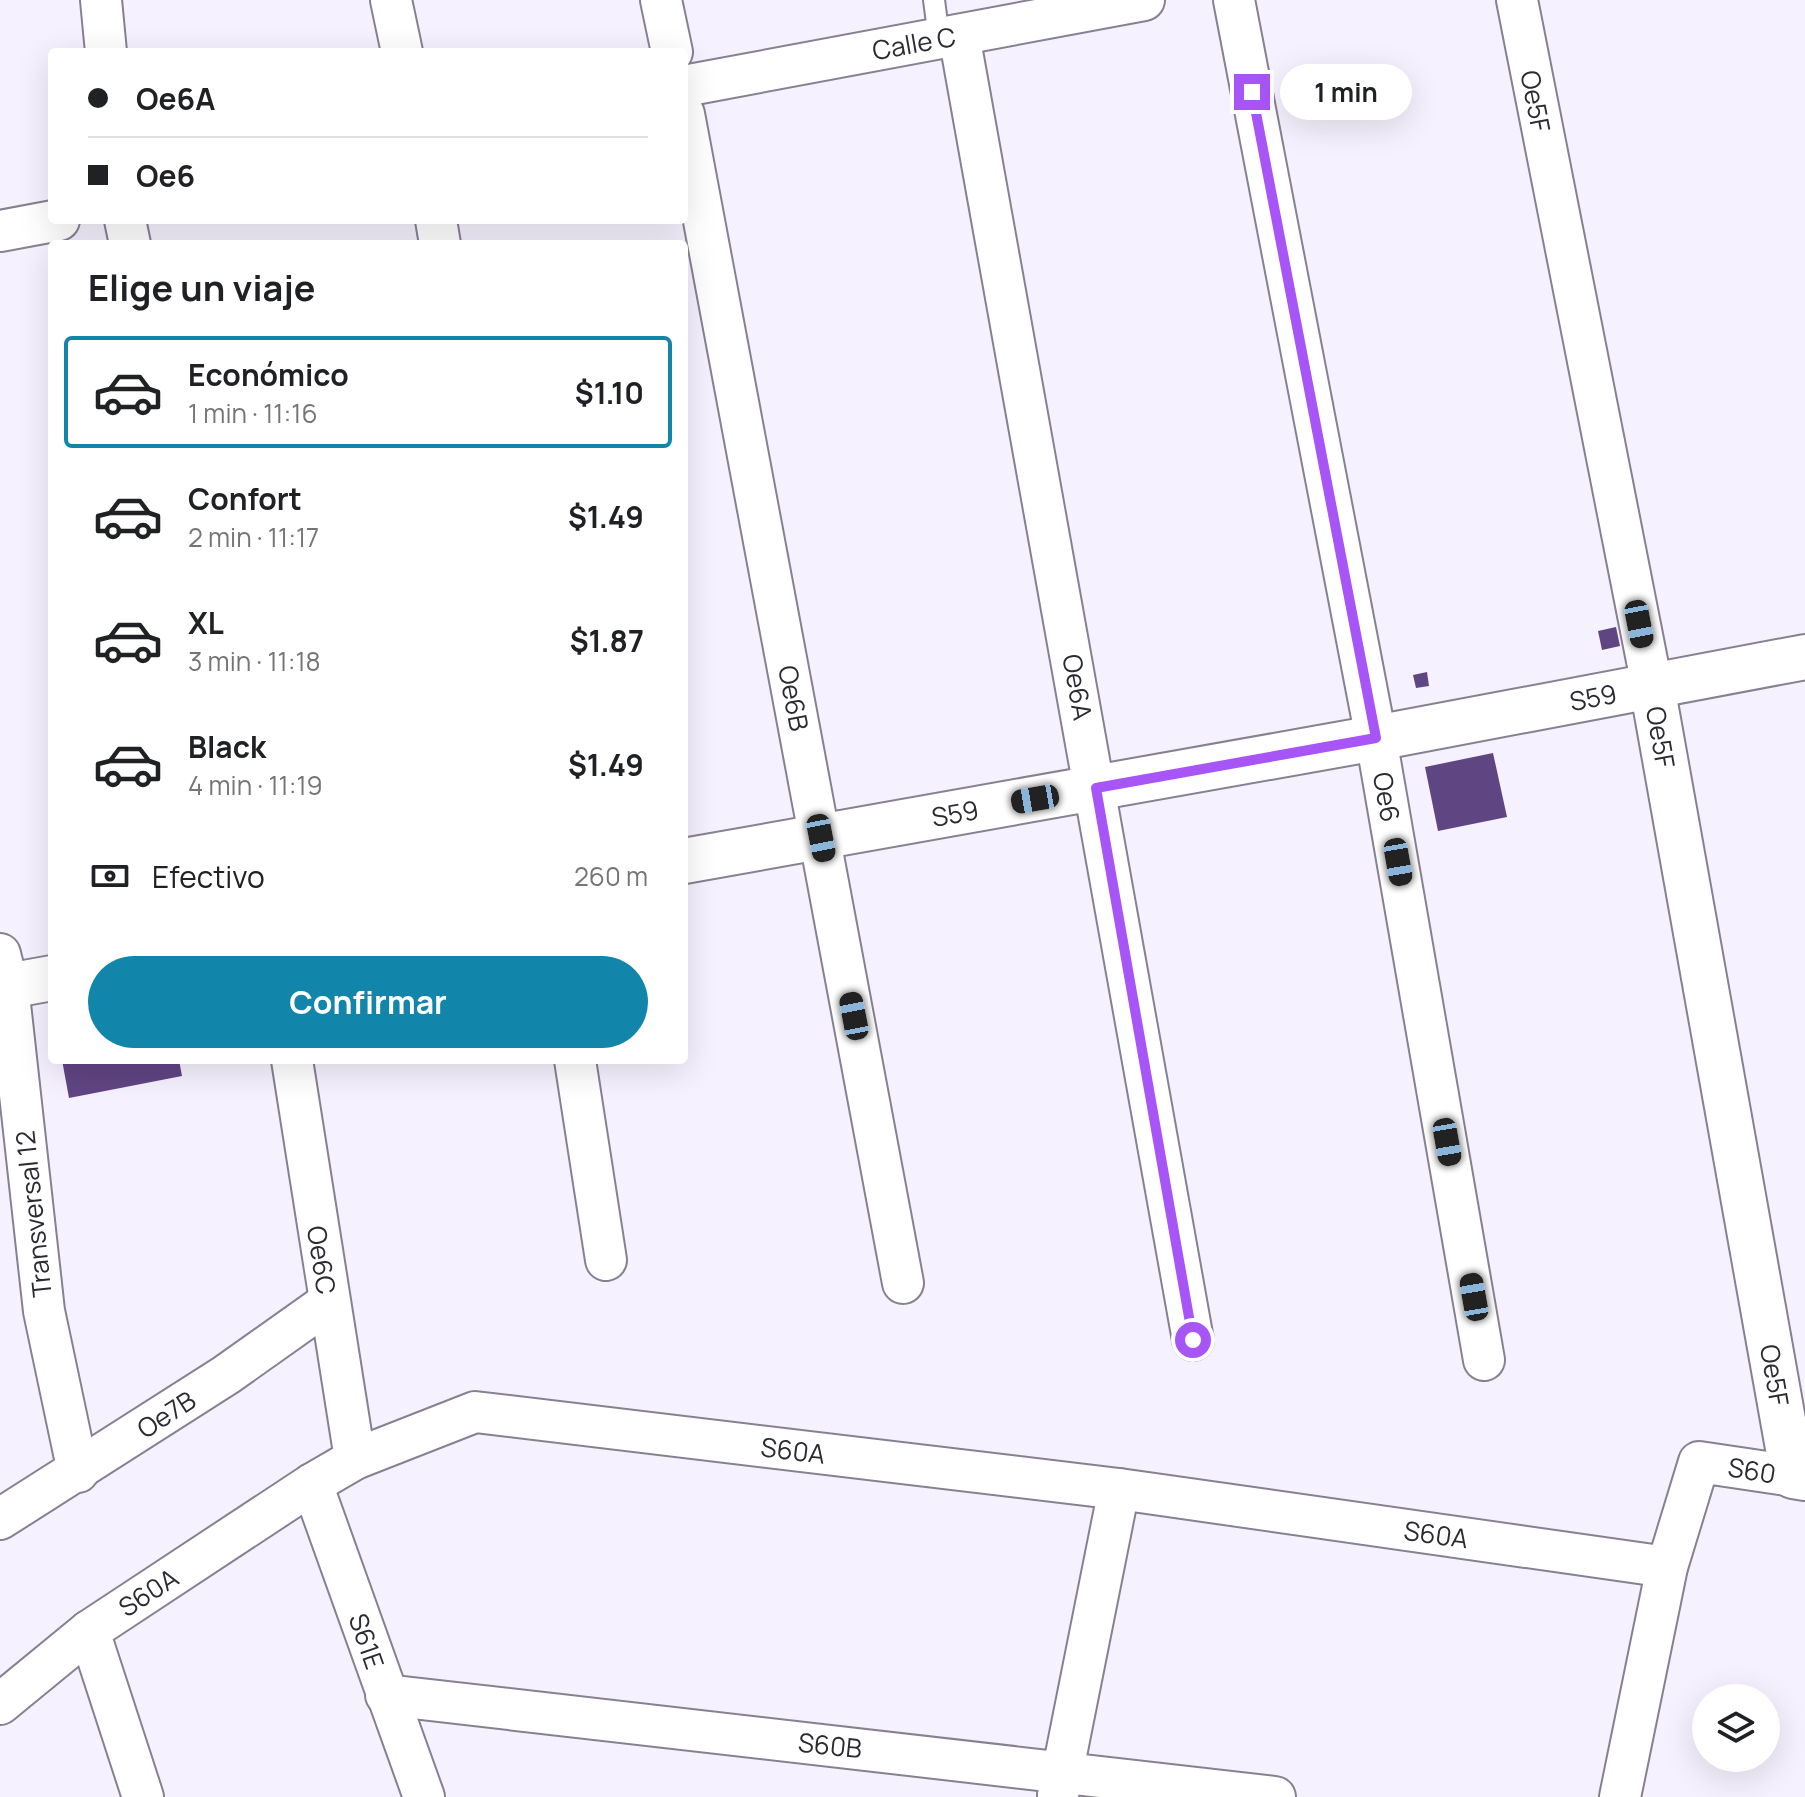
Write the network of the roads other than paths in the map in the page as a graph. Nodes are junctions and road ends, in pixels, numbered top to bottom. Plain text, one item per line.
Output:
1 (101, 0) edge
2 (391, 0) edge
3 (661, 0) edge
4 (1144, 0) edge
5 (1234, 0) edge
6 (1517, 0) edge
7 (944, 24) edge
8 (106, 48) edge
9 (401, 48) edge
10 (671, 48) edge
11 (688, 85) edge
12 (688, 135) edge
13 (48, 222) edge
14 (0, 231) edge
15 (1805, 657) edge
16 (1652, 686) junction
17 (1376, 738) junction
18 (1096, 788) junction
19 (821, 838) junction
20 (688, 860) edge
21 (48, 978) edge
22 (2, 983) edge
23 (293, 1064) edge
24 (576, 1064) edge
25 (606, 1260) dead end
26 (903, 1283) dead end
27 (329, 1302) junction
28 (1193, 1340) dead end
29 (1484, 1360) dead end
30 (355, 1459) junction
31 (78, 1472) junction
32 (1799, 1477) edge
33 (312, 1484) junction
34 (1119, 1489) junction
35 (0, 1519) edge
36 (1667, 1567) junction
37 (89, 1631) junction
38 (386, 1695) junction
39 (0, 1704) edge
40 (1061, 1784) edge
41 (143, 1797) edge
42 (424, 1797) edge
43 (1275, 1797) edge
44 (1620, 1797) edge

1 - 8 street
2 - 9 street
3 - 10 street
4 - 7 street, Calle C
5 - 17 street, Oe6
6 - 16 street, Oe5F
7 - 11 street, Calle C
7 - 18 street, Oe6A
12 - 19 street, Oe6B
13 - 14 street
15 - 16 street, S59
16 - 17 street, S59
16 - 32 street, Oe5F
17 - 18 street, S59
17 - 29 street, Oe6
18 - 19 street, S59
18 - 28 street, Oe6A
19 - 20 street, S59
19 - 26 street, Oe6B
21 - 22 street
22 - 31 street, Transversal 12
23 - 27 street, Oe6C
24 - 25 street
27 - 30 street, Oe6C
27 - 31 street, Oe7B
30 - 33 street, S60A
30 - 34 street, S60A
31 - 35 street, Oe7B
32 - 36 street, S60
33 - 37 street, S60A
33 - 38 street, S61E
34 - 36 street, S60A
34 - 40 street
36 - 44 street
37 - 39 street, S60A
37 - 41 street
38 - 40 street, S60B
38 - 42 street, S61E
40 - 43 street, S60B

